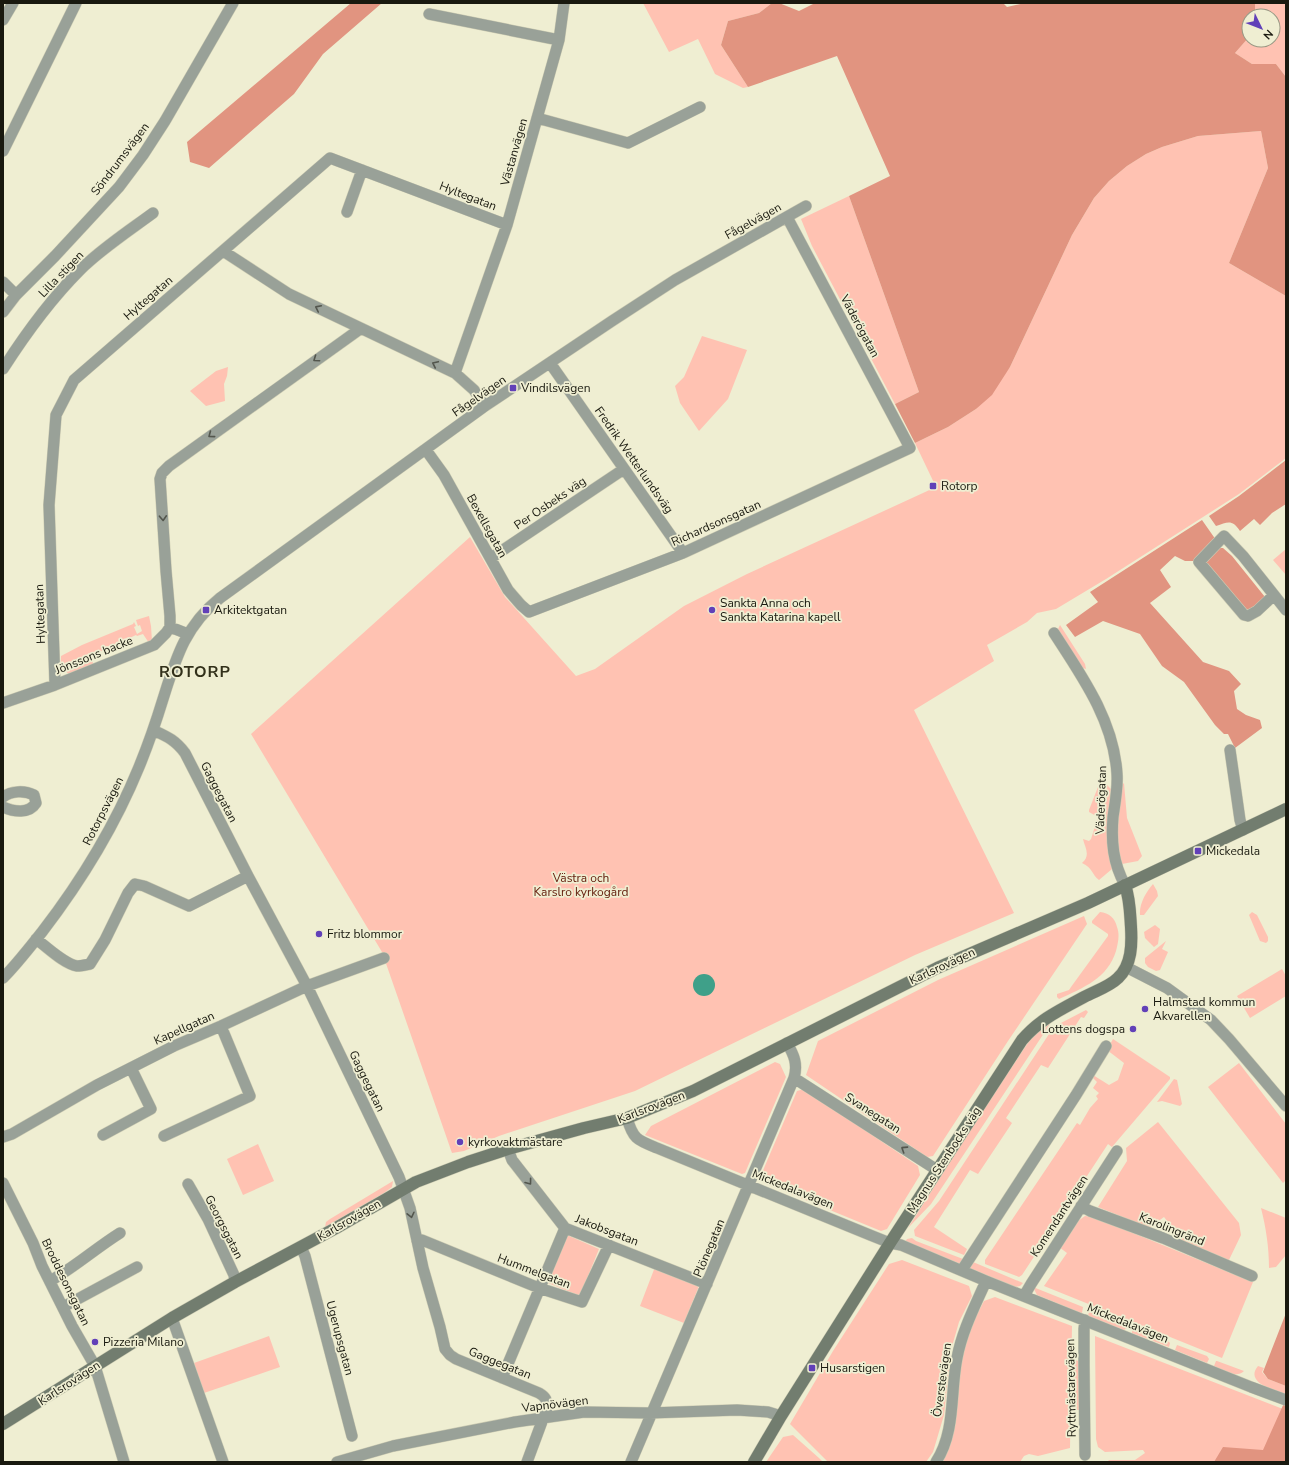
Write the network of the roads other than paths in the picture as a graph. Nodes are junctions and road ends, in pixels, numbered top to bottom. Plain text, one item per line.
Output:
1 (13, 3) edge
2 (76, 3) edge
3 (233, 3) edge
4 (564, 3) edge
5 (429, 14) dead end
6 (3, 20) edge
7 (559, 40) junction
8 (700, 107) dead end
9 (537, 118) junction
10 (3, 151) edge
11 (362, 170) junction
12 (806, 206) dead end
13 (347, 212) dead end
14 (153, 213) dead end
15 (787, 217) junction
16 (507, 225) junction
17 (223, 251) junction
18 (3, 282) edge
19 (16, 295) junction
20 (3, 312) edge
21 (360, 329) junction
22 (550, 363) junction
23 (3, 368) edge
24 (455, 373) junction
25 (485, 406) junction
26 (910, 448) joint
27 (426, 450) junction
28 (624, 468) junction
29 (683, 553) junction
30 (491, 558) junction
31 (1274, 595) junction
32 (1286, 610) edge
33 (529, 612) joint
34 (170, 627) junction
35 (1054, 633) dead end
36 (188, 634) junction
37 (55, 685) junction
38 (3, 703) edge
39 (153, 730) junction
40 (1230, 750) dead end
41 (3, 797) edge
42 (3, 807) edge
43 (1286, 809) edge
44 (1244, 830) junction
45 (248, 876) junction
46 (1125, 885) junction
47 (36, 939) junction
48 (384, 958) dead end
49 (1126, 967) junction
50 (3, 978) edge
51 (307, 986) junction
52 (221, 1026) junction
53 (787, 1042) junction
54 (1106, 1046) dead end
55 (131, 1068) junction
56 (794, 1078) junction
57 (1286, 1106) edge
58 (627, 1118) junction
59 (103, 1135) dead end
60 (164, 1136) dead end
61 (3, 1137) edge
62 (508, 1149) junction
63 (1117, 1151) dead end
64 (937, 1170) junction
65 (3, 1183) edge
66 (188, 1184) dead end
67 (749, 1185) junction
68 (404, 1189) junction
69 (1081, 1206) junction
70 (566, 1228) junction
71 (120, 1233) dead end
72 (417, 1241) junction
73 (890, 1243) junction
74 (609, 1245) junction
75 (301, 1246) junction
76 (137, 1267) dead end
77 (962, 1270) junction
78 (1252, 1276) dead end
79 (50, 1281) junction
80 (986, 1281) junction
81 (235, 1282) junction
82 (707, 1284) junction
83 (539, 1288) junction
84 (1024, 1296) junction
85 (63, 1307) junction
86 (172, 1318) junction
87 (1085, 1320) junction
88 (96, 1366) junction
89 (502, 1378) junction
90 (1286, 1400) edge
91 (653, 1413) junction
92 (780, 1416) junction
93 (542, 1418) junction
94 (3, 1424) edge
95 (352, 1436) dead end
96 (1085, 1455) dead end
97 (124, 1462) edge
98 (223, 1462) edge
99 (337, 1462) edge
100 (527, 1462) edge
101 (631, 1462) edge
102 (754, 1462) edge
103 (936, 1462) edge

1 - 6 street
2 - 10 street
3 - 19 street, Söndrumsvägen
4 - 7 street, Västanvägen
5 - 7 street
7 - 9 street, Västanvägen
8 - 9 street
9 - 16 street, Västanvägen
11 - 13 street
11 - 16 street, Hyltegatan
11 - 17 street, Hyltegatan
12 - 15 street, Fågelvägen
14 - 23 street, Lilla stigen
15 - 22 street, Fågelvägen
15 - 26 street, Väderögatan
16 - 24 street, Västanvägen
21 -> 17 street
17 - 37 street, Hyltegatan
18 - 19 street
19 - 20 street, Söndrumsvägen
24 -> 21 street
21 -> 34 street
22 - 25 street, Fågelvägen
22 - 28 street, Fredrik Wetterlundsväg
24 - 25 street
25 - 27 street, Fågelvägen
26 - 29 street, Richardsonsgatan
27 - 30 street, Bexellsgatan
27 - 36 street, Fågelvägen
28 - 29 street, Fredrik Wetterlundsväg
28 - 30 street, Per Osbeks väg
29 - 33 street, Richardsonsgatan
30 - 33 street, Bexellsgatan
31 - 31 street
31 - 32 street
34 - 36 street
34 - 37 street, Jönssons backe
35 - 46 street, Väderögatan
36 - 39 street, Rotorpsvägen
37 - 38 street, Jönssons backe
39 - 45 street, Gaggegatan
39 - 47 street, Rotorpsvägen
40 - 44 street
41 - 42 street
43 - 44 street, Karlsrovägen
44 - 46 street, Karlsrovägen
45 - 47 street
45 - 51 street, Gaggegatan
46 - 49 street, Magnus Stenbocks väg
46 - 53 street, Karlsrovägen
47 - 50 street, Rotorpsvägen
48 - 51 street, Kapellgatan
49 - 57 street
49 - 64 street, Magnus Stenbocks väg
51 - 52 street, Kapellgatan
51 - 68 street, Gaggegatan
52 - 55 street, Kapellgatan
52 - 60 street
53 - 56 street, Plönegatan
53 - 58 street, Karlsrovägen
54 - 77 street
55 - 59 street
55 - 61 street, Kapellgatan
64 -> 56 street, Svanegatan
56 - 67 street, Plönegatan
58 - 62 street, Karlsrovägen
58 - 67 street, Mickedalavägen
62 - 68 street, Karlsrovägen
62 -> 70 street, Jakobsgatan
63 - 69 street, Komendantvägen
64 - 73 street, Magnus Stenbocks väg
65 - 79 street, Broddesonsgatan
66 - 81 street, Georgsgatan
67 - 73 street, Mickedalavägen
67 - 82 street, Plönegatan
68 -> 72 street, Gaggegatan
68 - 75 street, Karlsrovägen
69 - 78 street, Karolingränd
69 - 84 street, Komendantvägen
70 - 74 street, Jakobsgatan
70 - 83 street
71 - 79 street
72 - 83 street, Hummelgatan
72 - 89 street, Gaggegatan
73 - 77 street, Mickedalavägen
73 - 92 street, Magnus Stenbocks väg
74 - 82 street, Jakobsgatan
74 - 83 street, Hummelgatan
75 - 81 street, Karlsrovägen
75 - 95 street, Ugerupsgatan
76 - 85 street
77 - 80 street, Mickedalavägen
79 - 85 street, Broddesonsgatan
80 - 84 street, Mickedalavägen
80 - 103 street, Överstevägen
81 - 86 street, Karlsrovägen
82 - 91 street, Plönegatan
83 - 89 street
84 - 87 street, Mickedalavägen
85 - 88 street, Broddesonsgatan
86 - 88 street, Karlsrovägen
86 - 98 street
87 - 90 street, Mickedalavägen
87 - 96 street, Ryttmästarevägen
88 - 94 street, Karlsrovägen
88 - 97 street, Broddesonsgatan
89 - 93 street, Gaggegatan
91 - 92 street, Vapnövägen
91 - 93 street, Vapnövägen
91 - 101 street, Plönegatan
92 - 102 street, Magnus Stenbocks väg
93 - 99 street, Vapnövägen
93 - 100 street

